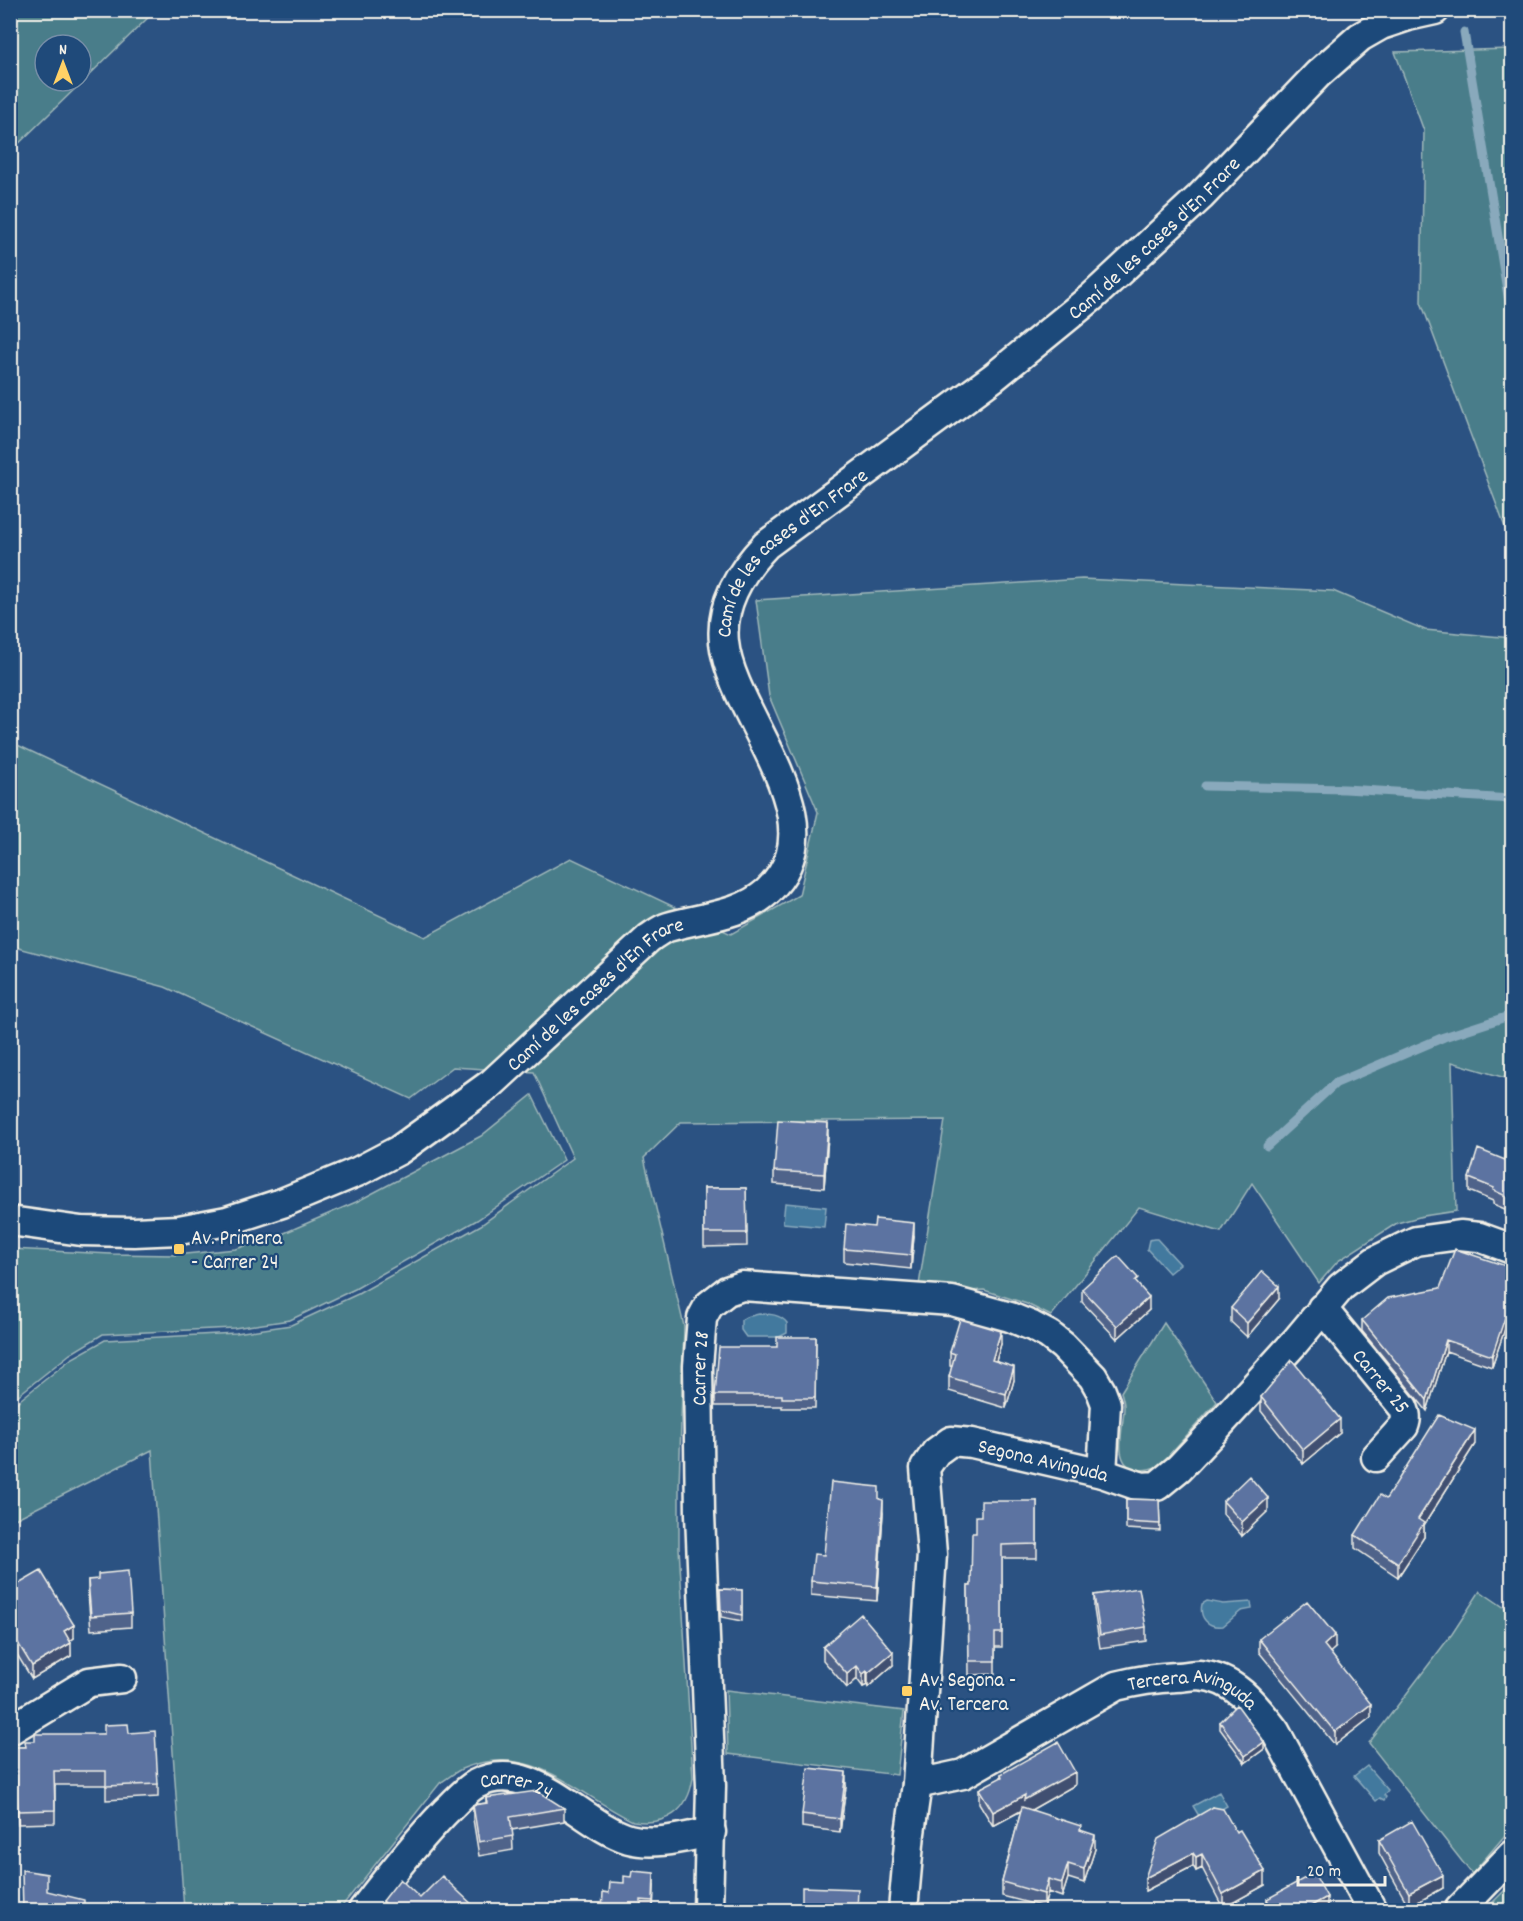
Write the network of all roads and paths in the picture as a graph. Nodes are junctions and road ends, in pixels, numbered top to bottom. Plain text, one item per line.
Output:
1 (1435, 10) edge
2 (10, 1221) edge
3 (1512, 1249) edge
4 (1322, 1308) junction
5 (1376, 1457) dead end
6 (1102, 1473) junction
7 (122, 1678) dead end
8 (10, 1730) edge
9 (917, 1784) junction
10 (711, 1832) junction
11 (1512, 1855) edge
12 (363, 1911) edge
13 (708, 1911) edge
14 (903, 1911) edge
15 (1372, 1911) edge
16 (1459, 1911) edge

1 - 2 street, Camí de les cases d'En Frare
3 - 4 street, Segona Avinguda
4 - 5 street, Carrer 25
4 - 6 street, Segona Avinguda
6 - 9 street, Segona Avinguda
6 - 10 street, Carrer 28
7 - 8 street
9 - 14 street, Segona Avinguda
9 - 15 street, Tercera Avinguda
10 - 12 street, Carrer 24
10 - 13 street, Carrer 28
11 - 16 street

